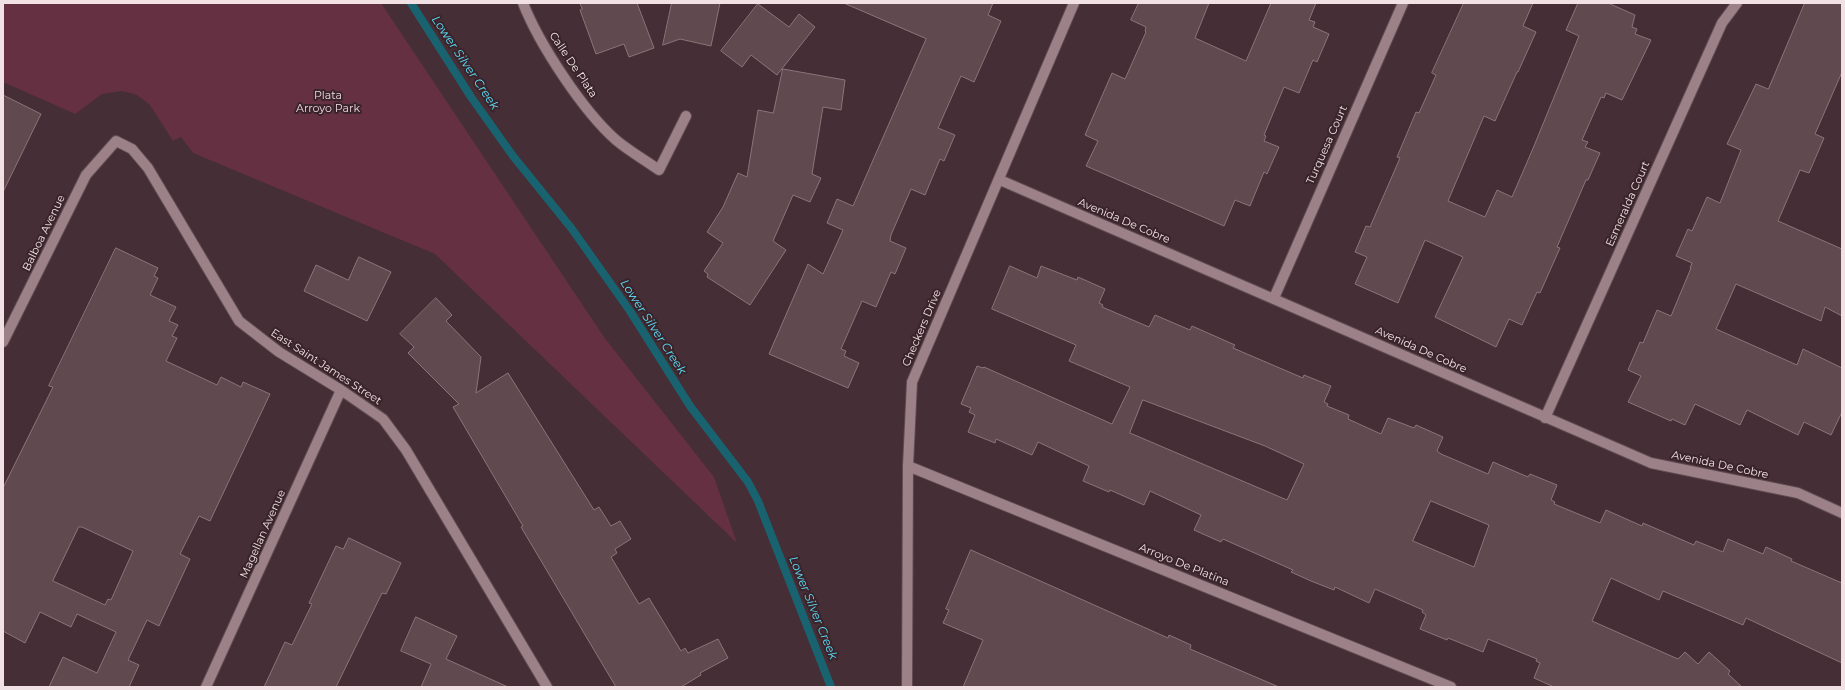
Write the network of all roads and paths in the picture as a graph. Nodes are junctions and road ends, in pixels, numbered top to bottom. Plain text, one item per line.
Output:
1 (523, 3) edge
2 (1074, 3) edge
3 (1403, 3) edge
4 (1737, 3) edge
5 (686, 116) dead end
6 (116, 142) joint
7 (1000, 180) junction
8 (1274, 298) junction
9 (3, 342) edge
10 (341, 390) junction
11 (1545, 418) junction
12 (908, 466) junction
13 (1842, 513) edge
14 (206, 687) edge
15 (547, 687) edge
16 (907, 687) edge
17 (1451, 687) edge

1 - 5 street, Calle De Plata
2 - 7 street, Checkers Drive
3 - 8 street, Turquesa Court
4 - 11 street, Esmeralda Court
6 - 9 street, Balboa Avenue
6 - 10 street, East Saint James Street
7 - 8 street, Avenida De Cobre
7 - 12 street, Checkers Drive
8 - 11 street, Avenida De Cobre
10 - 14 street, Magellan Avenue
10 - 15 street, East Saint James Street
11 - 13 street, Avenida De Cobre
12 - 16 street, Checkers Drive
12 - 17 street, Arroyo De Platina

